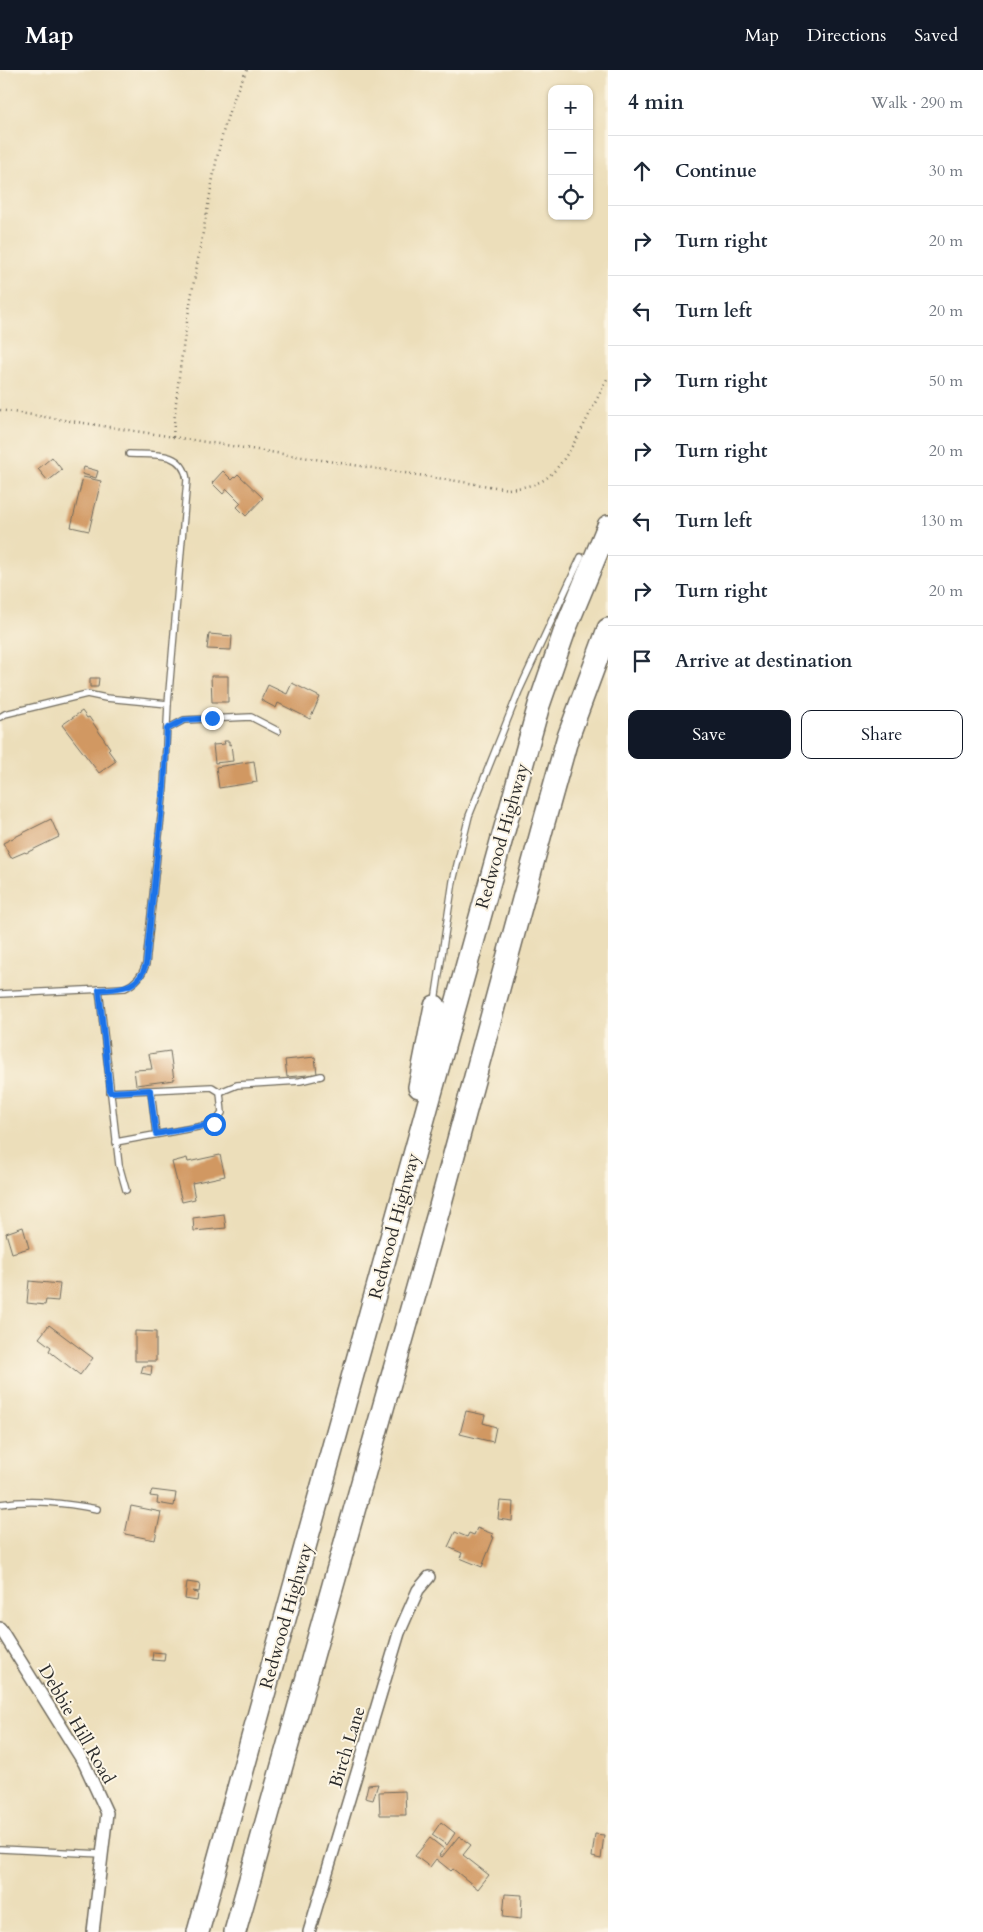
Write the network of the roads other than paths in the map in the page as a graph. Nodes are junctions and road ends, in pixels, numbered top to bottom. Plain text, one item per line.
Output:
1 (129, 454) dead end
2 (608, 514) edge
3 (608, 526) edge
4 (581, 557) joint
5 (608, 629) edge
6 (168, 704) junction
7 (0, 717) edge
8 (167, 729) junction
9 (278, 731) dead end
10 (99, 990) junction
11 (0, 994) edge
12 (435, 1006) joint
13 (321, 1076) dead end
14 (150, 1090) junction
15 (110, 1092) junction
16 (220, 1092) junction
17 (156, 1134) junction
18 (116, 1142) junction
19 (126, 1190) dead end
20 (376, 1291) junction
21 (0, 1504) edge
22 (98, 1509) dead end
23 (429, 1577) dead end
24 (0, 1628) edge
25 (0, 1849) edge
26 (102, 1854) junction
27 (92, 1932) edge
28 (198, 1932) edge
29 (235, 1932) edge
30 (309, 1932) edge

1 - 6 lane
2 - 4 highway
3 - 20 highway, Redwood Highway
4 - 12 lane
5 - 29 highway, Redwood Highway
6 - 7 lane
6 - 8 lane
8 - 9 lane
8 - 10 lane
10 - 11 lane
10 - 15 lane
12 - 20 highway
13 - 16 lane
14 - 15 lane
14 - 16 lane
14 - 17 lane
15 - 18 lane
16 - 17 lane
17 - 18 lane
18 - 19 lane
20 - 28 highway, Redwood Highway
21 - 22 lane
23 - 30 street, Birch Lane
24 - 26 street, Debbie Hill Road
25 - 26 lane
26 - 27 street, Debbie Hill Road

